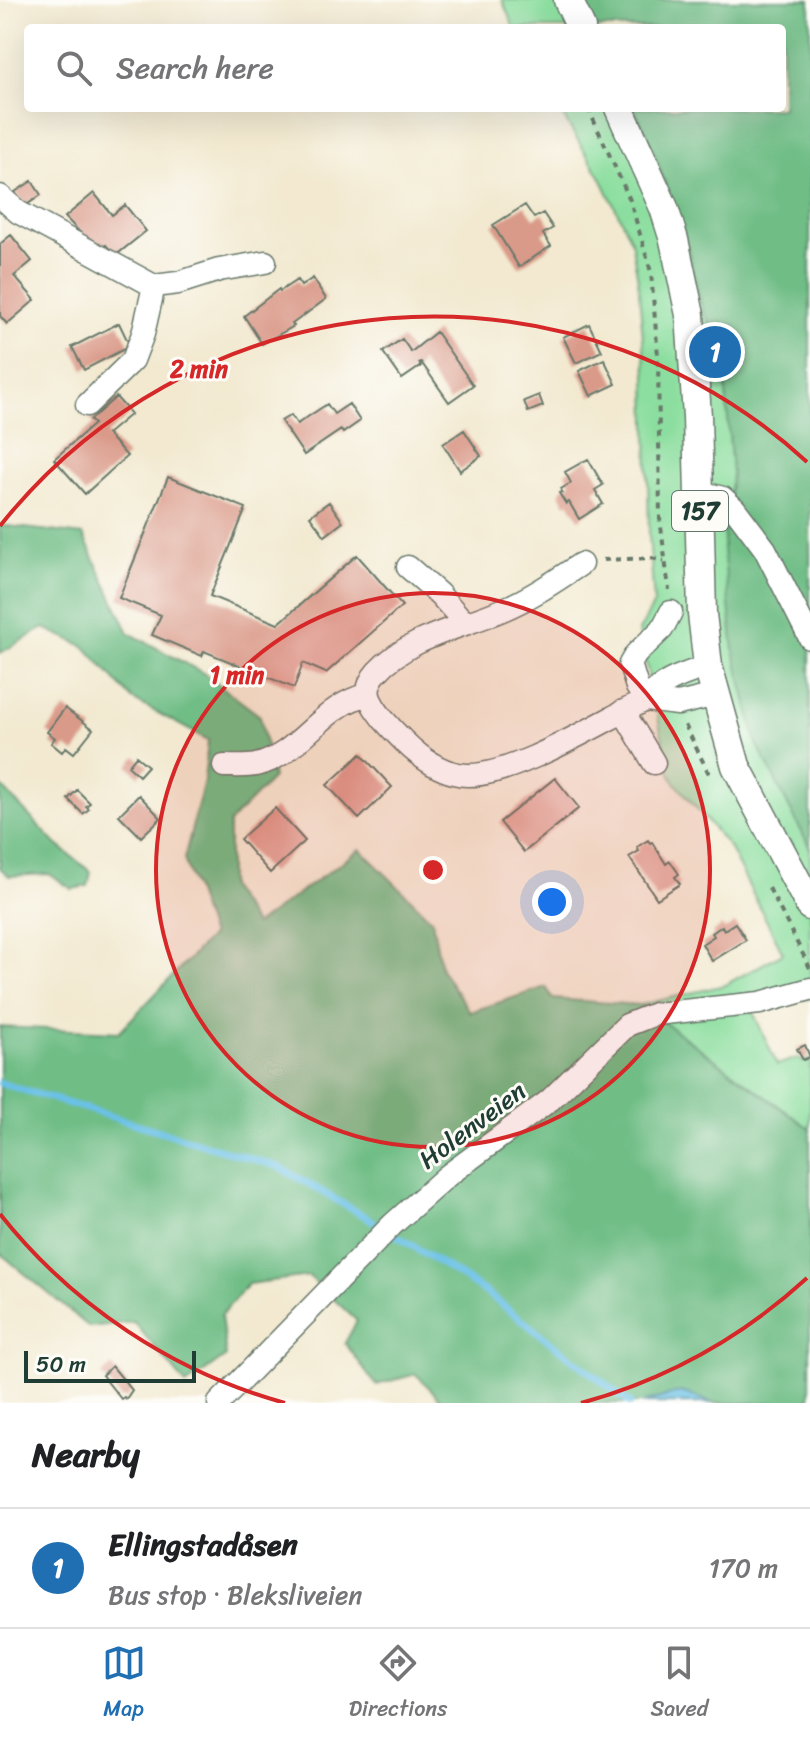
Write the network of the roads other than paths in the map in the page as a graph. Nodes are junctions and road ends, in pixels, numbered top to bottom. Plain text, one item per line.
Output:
1 (568, 0) edge
2 (579, 24) edge
3 (621, 112) edge
4 (0, 196) edge
5 (265, 262) dead end
6 (154, 286) junction
7 (87, 405) dead end
8 (700, 492) junction
9 (581, 564) road end
10 (408, 567) dead end
11 (671, 612) road end
12 (465, 623) junction
13 (810, 638) edge
14 (708, 666) junction
15 (367, 695) junction
16 (716, 695) junction
17 (646, 700) junction
18 (623, 711) junction
19 (654, 763) dead end
20 (224, 766) dead end
21 (810, 906) edge
22 (810, 989) edge
23 (219, 1403) edge

1 - 2 main road
3 - 8 main road, 157
4 - 6 street
5 - 6 street
6 - 7 street
8 - 13 street
8 - 14 main road, 157
9 - 12 street
10 - 12 street
11 - 17 street
12 - 15 street
14 - 16 main road, 157
14 - 17 street
15 - 18 street
15 - 20 street
16 - 17 street
16 - 21 main road, 157
17 - 18 street
18 - 19 street
22 - 23 street, Holenveien

